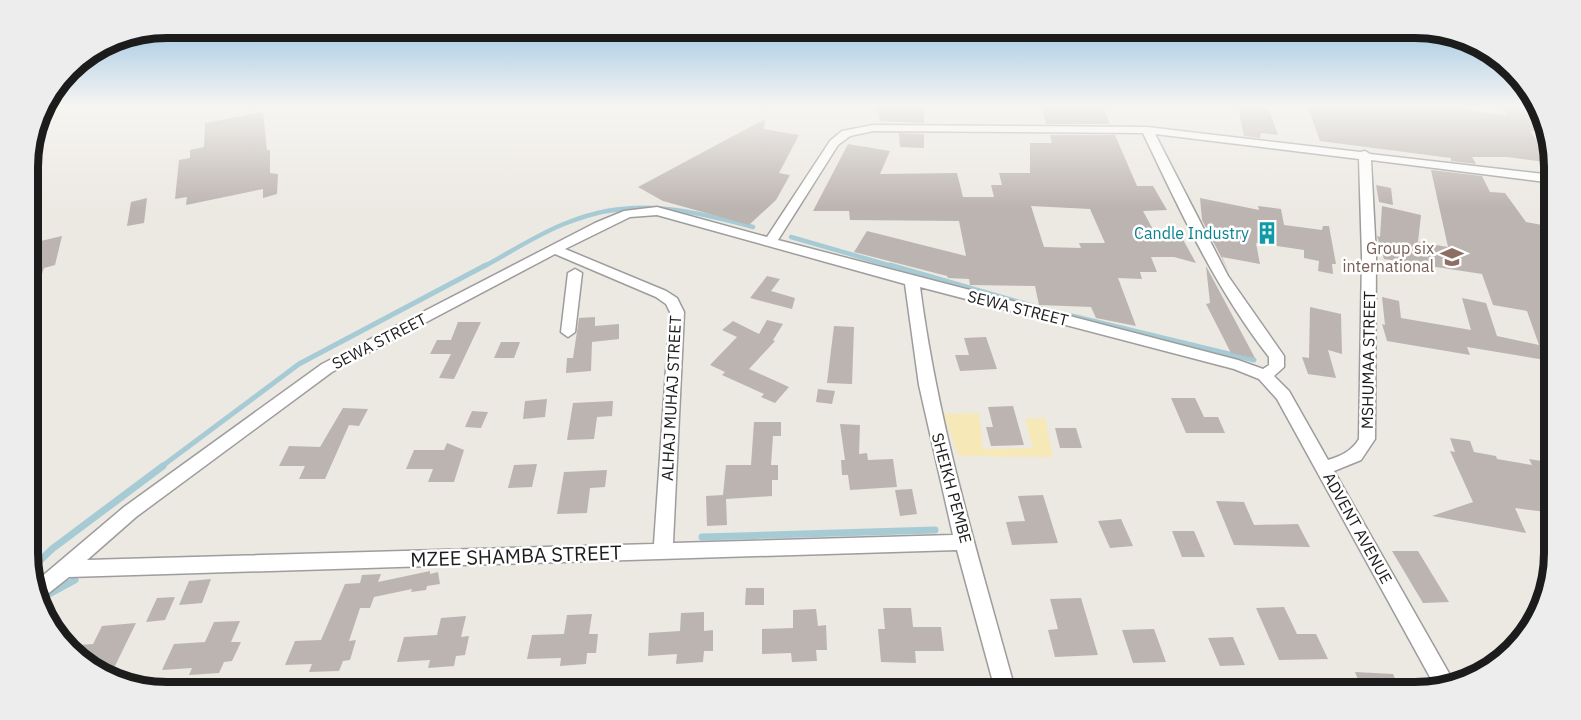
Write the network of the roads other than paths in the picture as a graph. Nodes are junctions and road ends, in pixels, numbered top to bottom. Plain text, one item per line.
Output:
1 (836, 141) edge
2 (1152, 141) edge
3 (1243, 141) edge
4 (1365, 154) junction
5 (1544, 178) edge
6 (770, 242) junction
7 (556, 250) junction
8 (576, 273) dead end
9 (912, 281) junction
10 (568, 332) dead end
11 (1264, 375) junction
12 (1324, 468) junction
13 (966, 542) junction
14 (663, 550) junction
15 (65, 569) junction
16 (42, 588) edge
17 (1442, 680) edge
18 (1003, 682) edge

1 - 6 street
2 - 11 street
3 - 4 street
4 - 5 street
4 - 12 street, MSHUMAA STREET
6 - 7 street, SEWA STREET
6 - 9 street, SEWA STREET
7 - 14 street, ALHAJ MUHAJ STREET
7 - 15 street, SEWA STREET
8 - 10 street
9 - 11 street, SEWA STREET
9 - 13 street, SHEIKH PEMBE
11 - 12 street, ADVENT AVENUE
12 - 17 street, ADVENT AVENUE
13 - 14 street, MZEE SHAMBA STREET
13 - 18 street, SHEIKH PEMBE
14 - 15 street, MZEE SHAMBA STREET
15 - 16 street, SEWA STREET

